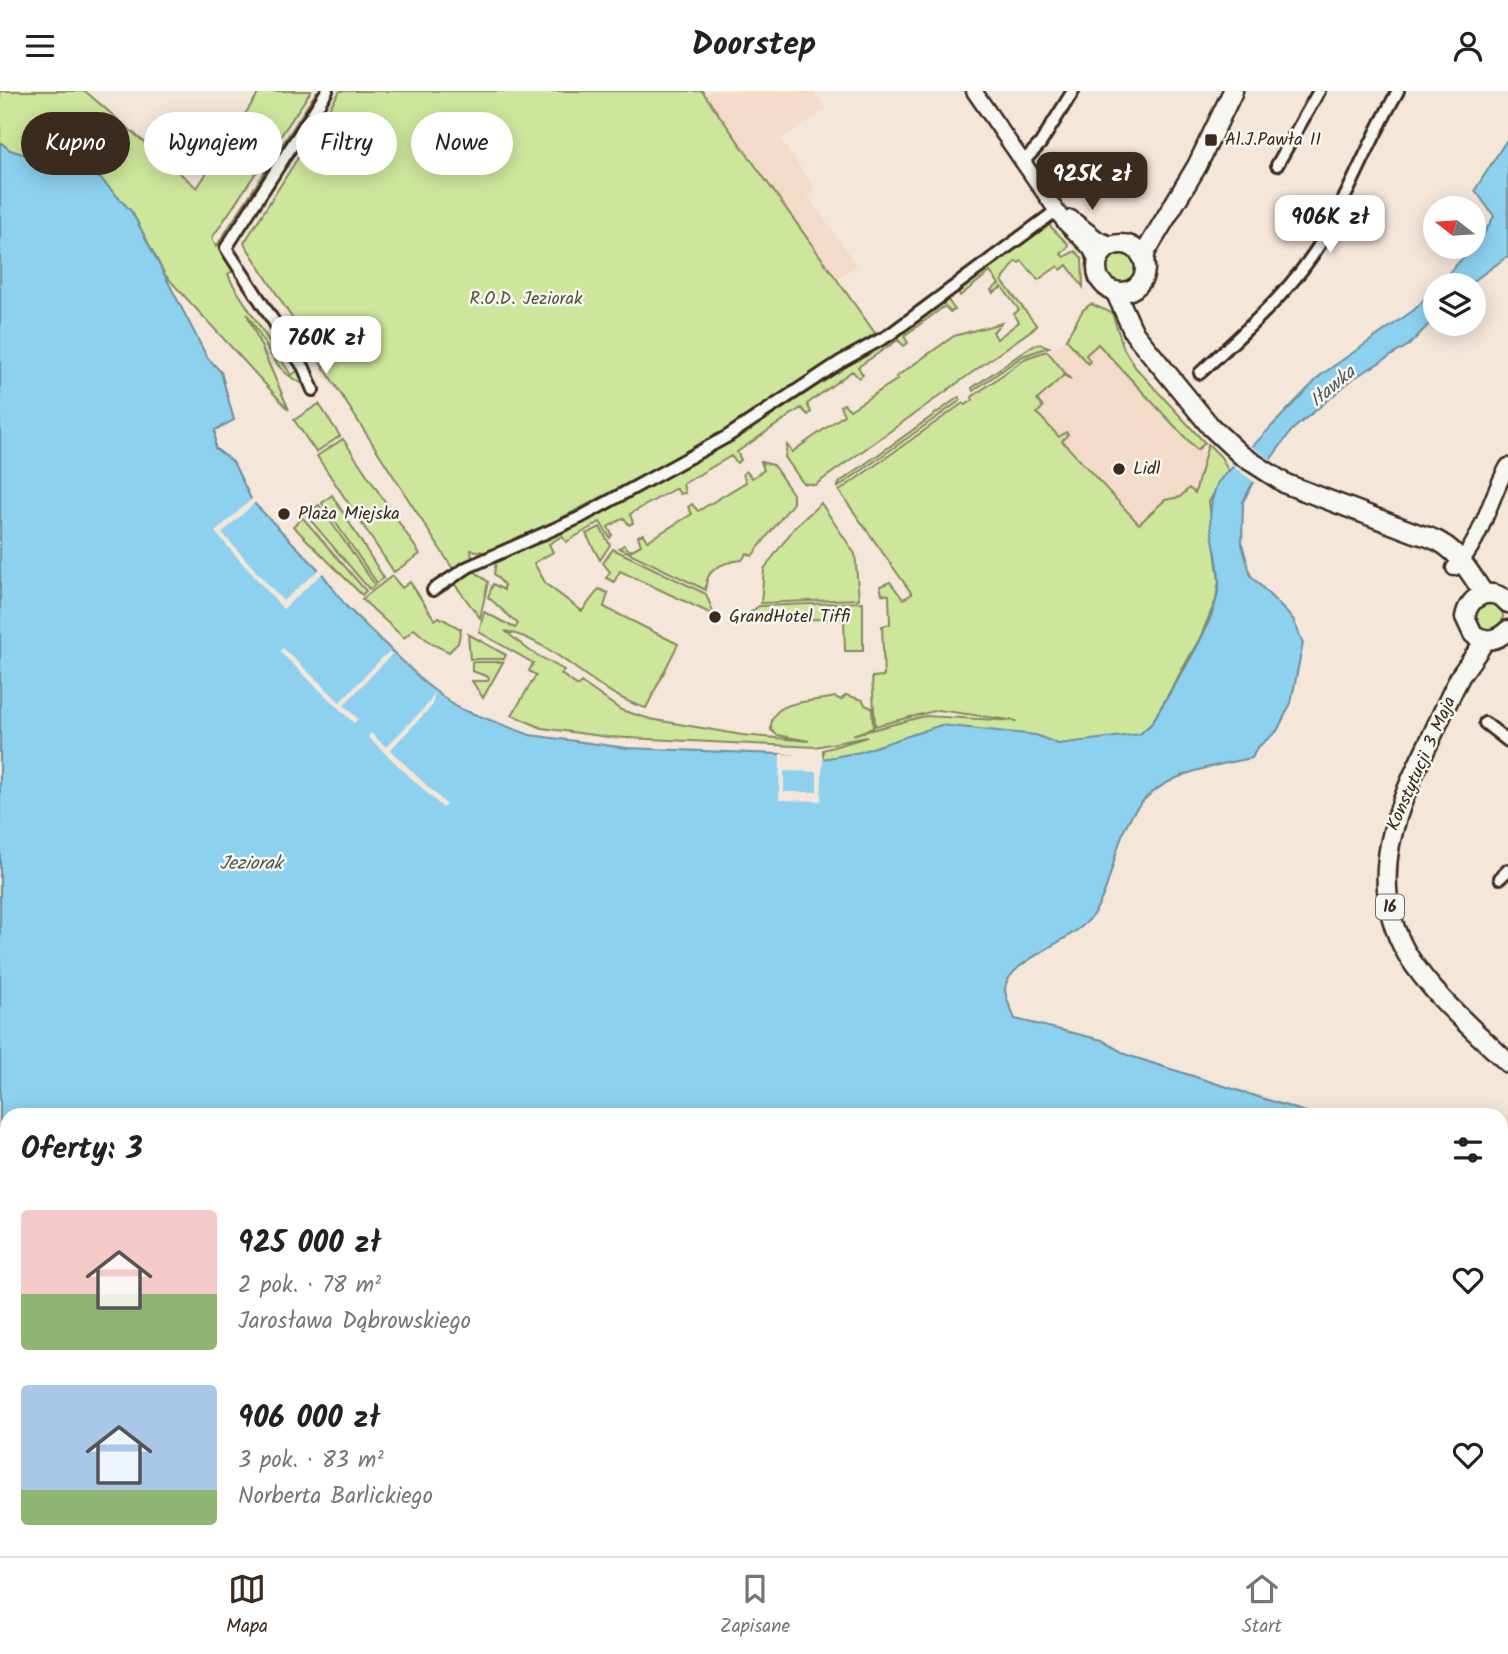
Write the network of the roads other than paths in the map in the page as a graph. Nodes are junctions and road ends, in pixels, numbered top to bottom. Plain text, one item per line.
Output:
1 (327, 91) edge
2 (974, 91) edge
3 (1073, 91) edge
4 (1233, 91) edge
5 (1319, 91) edge
6 (1398, 91) edge
7 (1022, 163) junction
8 (1277, 165) dead end
9 (1174, 204) junction
10 (1058, 211) junction
11 (1121, 245) junction
12 (1097, 261) junction
13 (1144, 261) junction
14 (1135, 287) junction
15 (1115, 292) junction
16 (1145, 344) junction
17 (1200, 373) dead end
18 (313, 390) dead end
19 (1508, 466) edge
20 (1458, 564) junction
21 (433, 590) dead end
22 (1478, 597) junction
23 (1508, 603) edge
24 (1508, 630) edge
25 (1479, 637) junction
26 (1485, 723) dead end
27 (1508, 741) edge
28 (1508, 1063) edge

1 - 18 street
2 - 7 street
3 - 7 street
4 - 9 main road
5 - 8 street
6 - 17 street
7 - 10 street
9 - 11 main road
9 - 13 main road
10 - 11 street
10 - 12 street
10 - 21 street
11 - 12 main road
11 - 13 main road
12 - 15 main road
13 - 14 main road
14 - 15 main road
14 - 16 main road
15 - 16 main road
16 - 20 main road
19 - 20 street
20 - 22 main road
22 - 23 main road
22 - 25 main road
24 - 25 main road
25 - 28 main road, Konstytucji 3 Maja / 16
26 - 27 street

